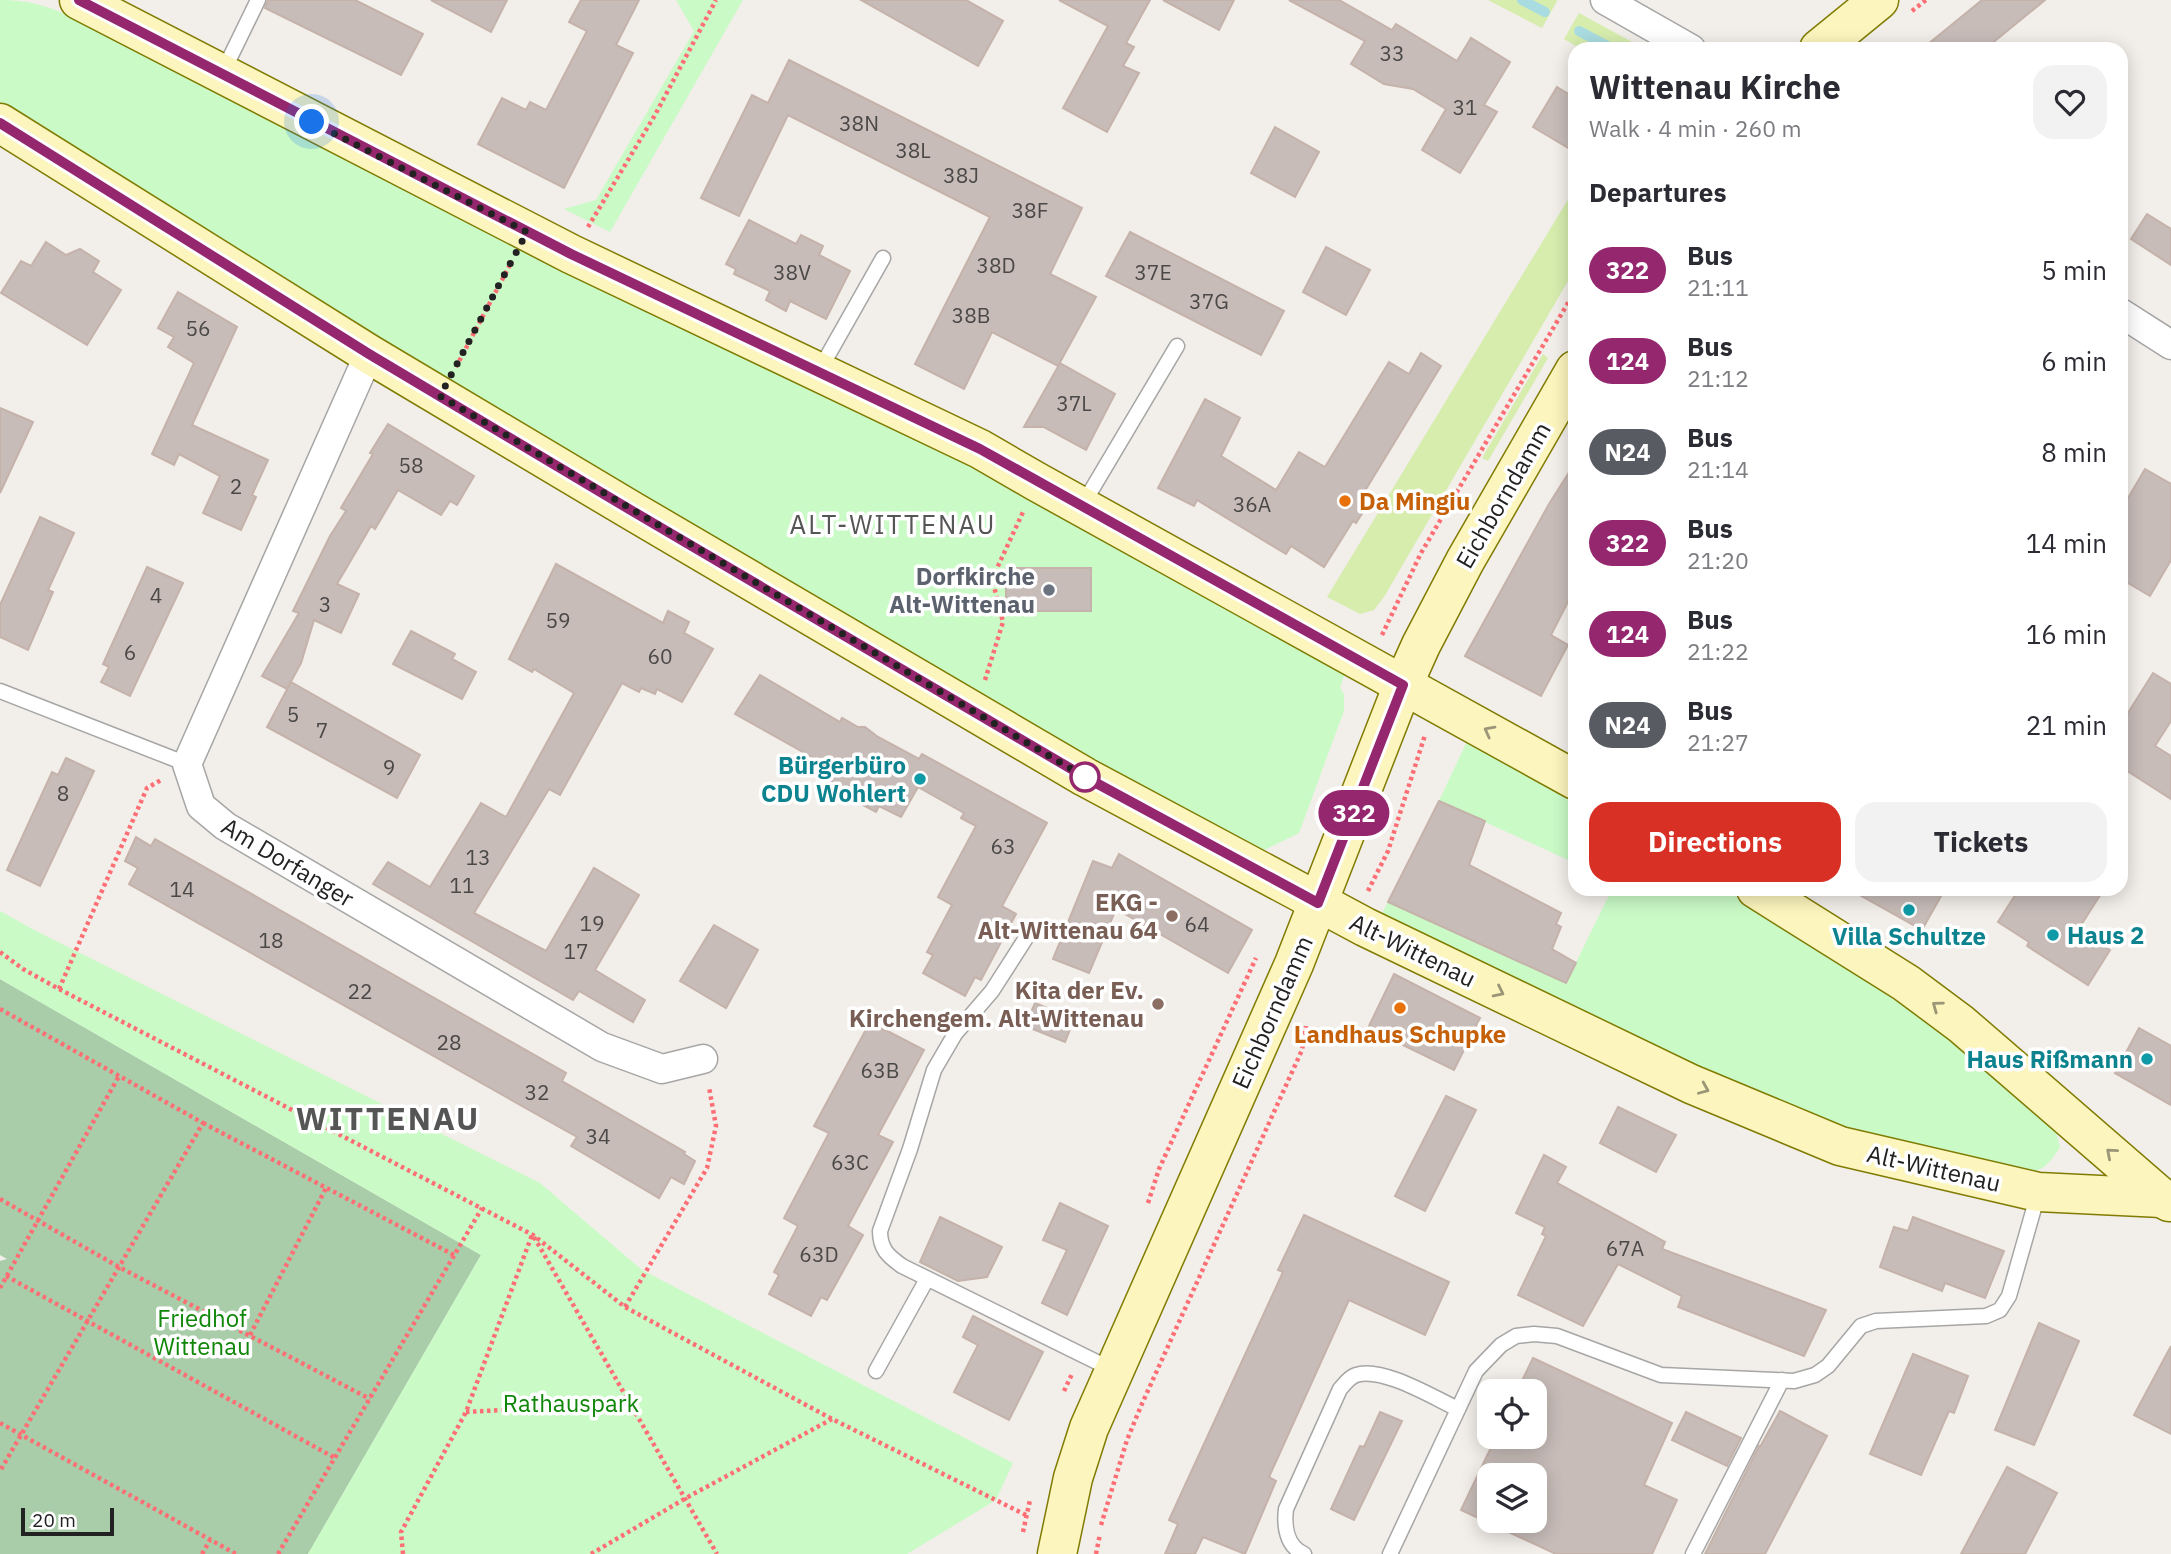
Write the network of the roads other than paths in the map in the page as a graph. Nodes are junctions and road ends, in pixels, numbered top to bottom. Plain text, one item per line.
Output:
1 (79, 0) edge
2 (258, 0) edge
3 (1605, 0) edge
4 (1880, 0) edge
5 (1679, 42) edge
6 (1828, 42) edge
7 (222, 76) junction
8 (0, 123) edge
9 (883, 258) dead end
10 (2128, 317) edge
11 (2171, 345) edge
12 (1177, 346) dead end
13 (369, 354) junction
14 (819, 372) junction
15 (1568, 382) edge
16 (1082, 507) junction
17 (1403, 685) junction
18 (0, 691) edge
19 (187, 764) junction
20 (1568, 776) edge
21 (1767, 896) edge
22 (1318, 903) junction
23 (1026, 938) dead end
24 (703, 1059) road end
25 (2038, 1192) junction
26 (2167, 1200) edge
27 (927, 1279) junction
28 (1113, 1370) junction
29 (876, 1371) dead end
30 (1782, 1380) junction
31 (1458, 1409) junction
32 (1057, 1554) edge
33 (1304, 1554) edge
34 (1390, 1554) edge
35 (1693, 1554) edge

1 - 7 main road
2 - 7 lane
3 - 5 street
4 - 6 main road
7 - 14 main road
8 - 13 main road, Alt-Wittenau
9 - 14 lane
10 - 11 street
12 - 16 lane
13 - 19 street
13 - 22 main road, Alt-Wittenau
14 - 16 main road
15 - 17 main road, Eichborndamm
16 - 17 main road
20 -> 17 main road
17 - 22 main road, Eichborndamm
18 - 19 lane
19 - 24 street, Am Dorfanger
26 -> 21 main road, Alt-Wittenau
22 -> 25 main road, Alt-Wittenau
22 - 28 main road, Eichborndamm
23 - 27 lane
25 - 26 main road, Alt-Wittenau
25 - 30 lane
27 - 28 lane
27 - 29 lane
28 - 32 main road, Eichborndamm
30 - 31 lane
30 - 35 lane
31 - 33 lane
31 - 34 lane

